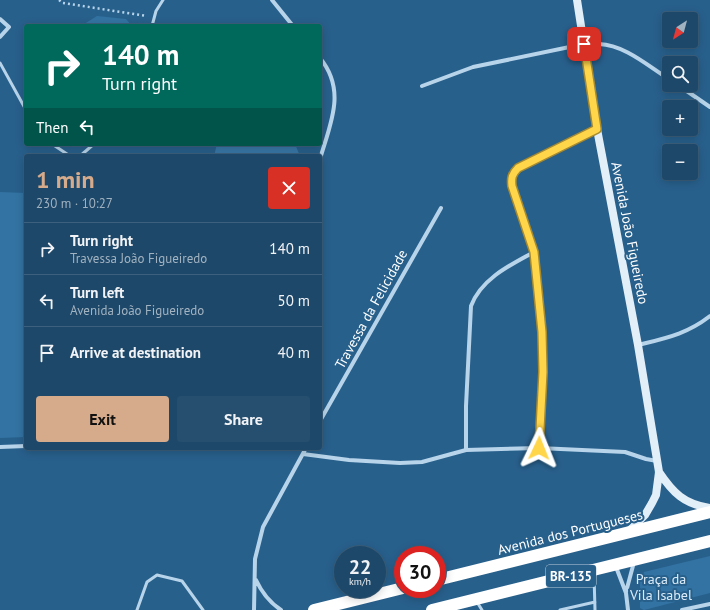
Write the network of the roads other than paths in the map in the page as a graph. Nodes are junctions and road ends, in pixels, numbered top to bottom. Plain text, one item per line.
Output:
1 (163, 0) edge
2 (272, 0) edge
3 (577, 0) edge
4 (0, 19) edge
5 (152, 24) edge
6 (291, 24) edge
7 (0, 37) edge
8 (584, 44) junction
9 (322, 61) edge
10 (0, 64) edge
11 (662, 74) edge
12 (422, 86) dead end
13 (688, 92) edge
14 (24, 106) edge
15 (710, 107) edge
16 (597, 129) junction
17 (54, 146) edge
18 (92, 146) edge
19 (66, 154) edge
20 (82, 154) edge
21 (321, 154) edge
22 (440, 208) dead end
23 (534, 252) junction
24 (710, 316) edge
25 (638, 345) junction
26 (322, 417) edge
27 (24, 446) edge
28 (0, 447) edge
29 (539, 448) junction
30 (305, 450) edge
31 (466, 450) junction
32 (303, 454) junction
33 (658, 461) junction
34 (660, 472) junction
35 (710, 508) edge
36 (710, 512) edge
37 (626, 534) junction
38 (710, 541) edge
39 (635, 560) junction
40 (615, 565) junction
41 (594, 570) junction
42 (255, 578) junction
43 (446, 578) edge
44 (394, 590) edge
45 (626, 593) junction
46 (475, 599) junction
47 (595, 602) junction
48 (710, 604) edge
49 (137, 610) edge
50 (203, 610) edge
51 (254, 610) edge
52 (281, 610) edge
53 (314, 610) edge
54 (432, 610) edge
55 (482, 610) edge
56 (560, 610) edge
57 (595, 610) edge
58 (628, 610) edge
59 (682, 610) edge

1 - 5 lane
2 - 6 street
3 - 8 main road, Avenida João Figueiredo
4 - 7 street
8 - 11 street
8 - 12 street
8 - 16 main road, Avenida João Figueiredo
9 - 21 street
10 - 14 lane
13 - 15 street
16 - 23 street
16 - 25 main road, Avenida João Figueiredo
17 - 19 lane
18 - 20 lane
22 - 26 street, Travessa da Felicidade
23 - 29 street
23 - 31 street
24 - 25 street
25 - 33 main road, Avenida João Figueiredo
27 - 28 street
29 - 31 street
29 - 33 street
30 - 32 street
31 - 32 street
32 - 42 street
33 - 34 main road, Avenida João Figueiredo
34 - 35 main road, Avenida João Figueiredo
34 - 37 main road, Avenida João Figueiredo
36 - 37 highway, Avenida dos Portugueses / BR-135
37 - 43 highway, Avenida dos Portugueses / BR-135
38 - 39 highway, BR-135
39 - 40 highway, BR-135
39 - 45 street
40 - 41 highway, BR-135
40 - 45 street
41 - 46 highway, BR-135
41 - 47 lane
42 - 51 street
42 - 52 street
44 - 53 highway
45 - 58 street
46 - 54 highway, BR-135
46 - 55 lane
47 - 56 lane
47 - 57 lane
48 - 59 street
49 - 50 lane

